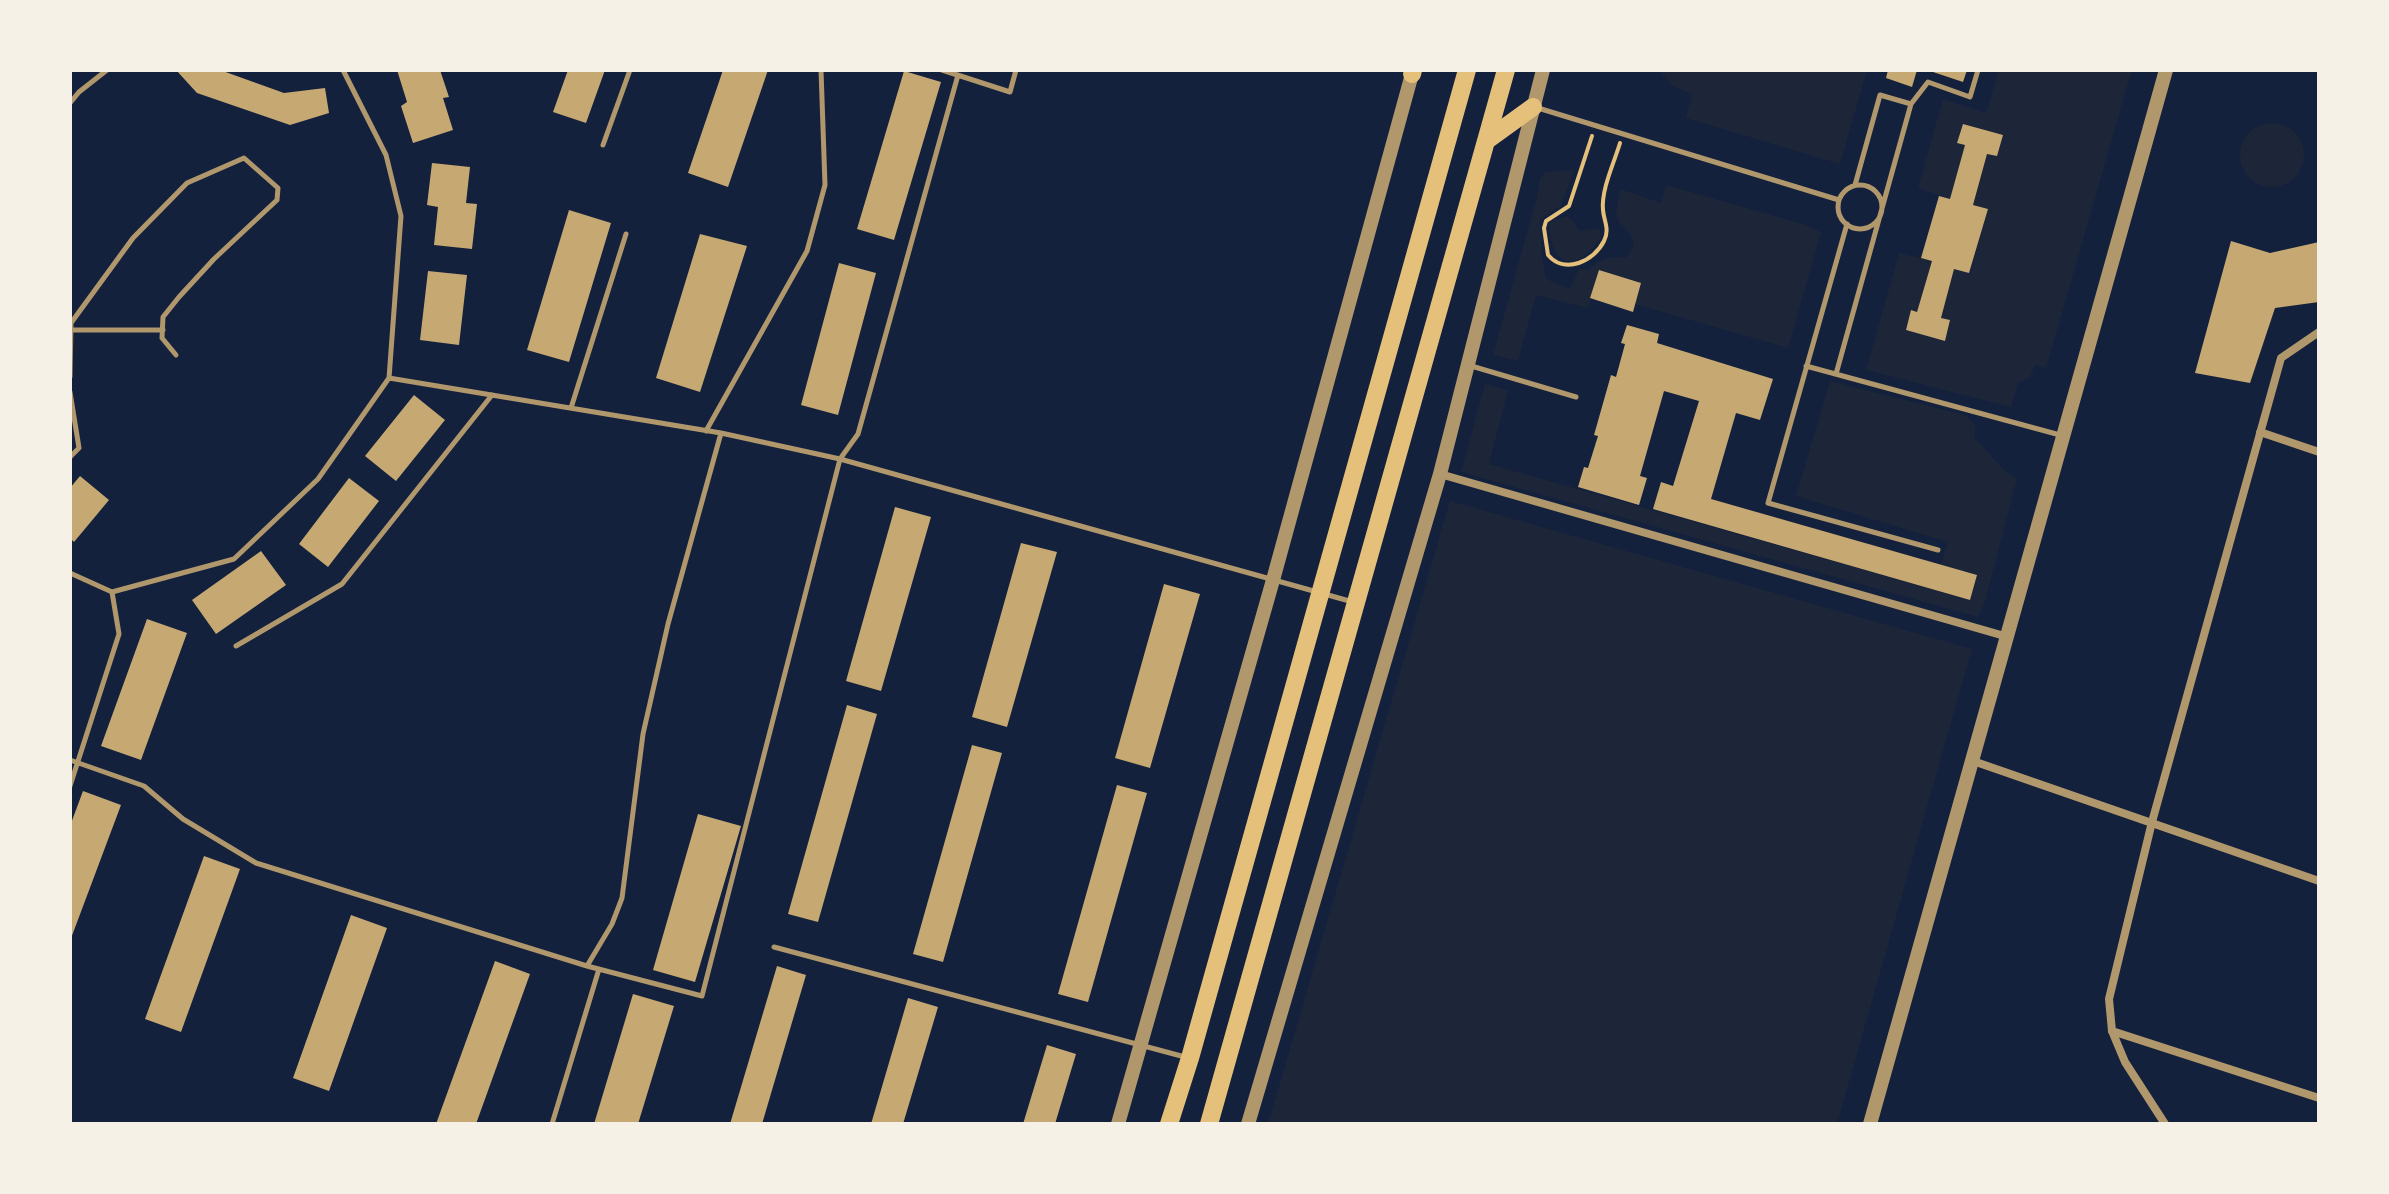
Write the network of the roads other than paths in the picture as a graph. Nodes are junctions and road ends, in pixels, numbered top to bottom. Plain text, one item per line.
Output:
1 (107, 70) edge
2 (343, 70) edge
3 (630, 70) edge
4 (821, 70) edge
5 (942, 70) edge
6 (1016, 70) edge
7 (1467, 70) edge
8 (1506, 70) edge
9 (1543, 70) edge
10 (1978, 70) edge
11 (2166, 70) edge
12 (1413, 72) edge
13 (958, 75) junction
14 (70, 103) edge
15 (1911, 104) junction
16 (1533, 107) junction
17 (1486, 141) junction
18 (603, 145) dead end
19 (1855, 185) junction
20 (1839, 200) junction
21 (1881, 212) junction
22 (1847, 224) junction
23 (626, 234) dead end
24 (71, 330) edge
25 (163, 330) junction
26 (2319, 332) edge
27 (176, 355) dead end
28 (1467, 365) junction
29 (1806, 366) junction
30 (1836, 374) junction
31 (70, 377) edge
32 (389, 378) junction
33 (70, 392) edge
34 (492, 395) junction
35 (1576, 397) dead end
36 (571, 408) junction
37 (706, 431) junction
38 (2260, 432) junction
39 (721, 433) junction
40 (2065, 436) junction
41 (2319, 452) edge
42 (70, 457) edge
43 (840, 459) junction
44 (1440, 474) junction
45 (1938, 550) dead end
46 (70, 573) edge
47 (1273, 580) junction
48 (112, 592) junction
49 (1320, 593) junction
50 (1356, 603) junction
51 (2008, 637) junction
52 (236, 646) dead end
53 (70, 760) edge
54 (1973, 761) junction
55 (78, 763) junction
56 (70, 786) edge
57 (2152, 822) junction
58 (2319, 881) edge
59 (774, 947) dead end
60 (587, 966) junction
61 (599, 969) junction
62 (2112, 1031) junction
63 (1141, 1045) junction
64 (1190, 1058) junction
65 (2319, 1098) edge
66 (552, 1124) edge
67 (1118, 1124) edge
68 (1169, 1124) edge
69 (1209, 1124) edge
70 (1248, 1124) edge
71 (1870, 1124) edge
72 (2165, 1124) edge

1 - 14 lane
2 - 32 lane
3 - 18 lane
4 - 37 lane
5 - 13 lane
6 - 13 lane
7 - 49 highway
8 - 17 highway
9 - 16 street
10 - 15 lane
11 - 40 street
12 - 47 street
13 - 43 lane
15 - 19 lane
15 - 21 lane
16 - 17 highway
16 - 20 lane
16 - 28 street
17 - 50 highway
19 - 20 lane
19 - 21 lane
20 - 22 lane
21 - 22 lane
21 - 30 lane
22 - 29 lane
23 - 36 lane
24 - 25 lane
24 - 25 lane
24 - 31 lane
25 - 27 lane
26 - 38 street
28 - 35 lane
28 - 44 street
29 - 30 lane
29 - 45 lane
30 - 40 lane
32 - 34 lane
32 - 48 lane
33 - 42 lane
34 - 36 lane
34 - 52 lane
36 - 37 lane
37 - 39 lane
38 - 41 street
38 - 57 street
39 - 43 lane
39 - 60 lane
40 - 51 street
43 - 47 lane
43 - 61 lane
44 - 51 street
44 - 70 street
46 - 48 lane
47 - 49 lane
47 - 63 street
48 - 55 lane
49 - 50 lane
49 - 64 highway
50 - 69 highway
51 - 54 street
53 - 55 lane
54 - 57 street
54 - 71 street
55 - 56 lane
55 - 60 lane
57 - 58 street
57 - 62 street
59 - 63 lane
60 - 61 lane
61 - 66 lane
62 - 65 street
62 - 72 street
63 - 64 lane
63 - 67 street
64 - 68 highway

